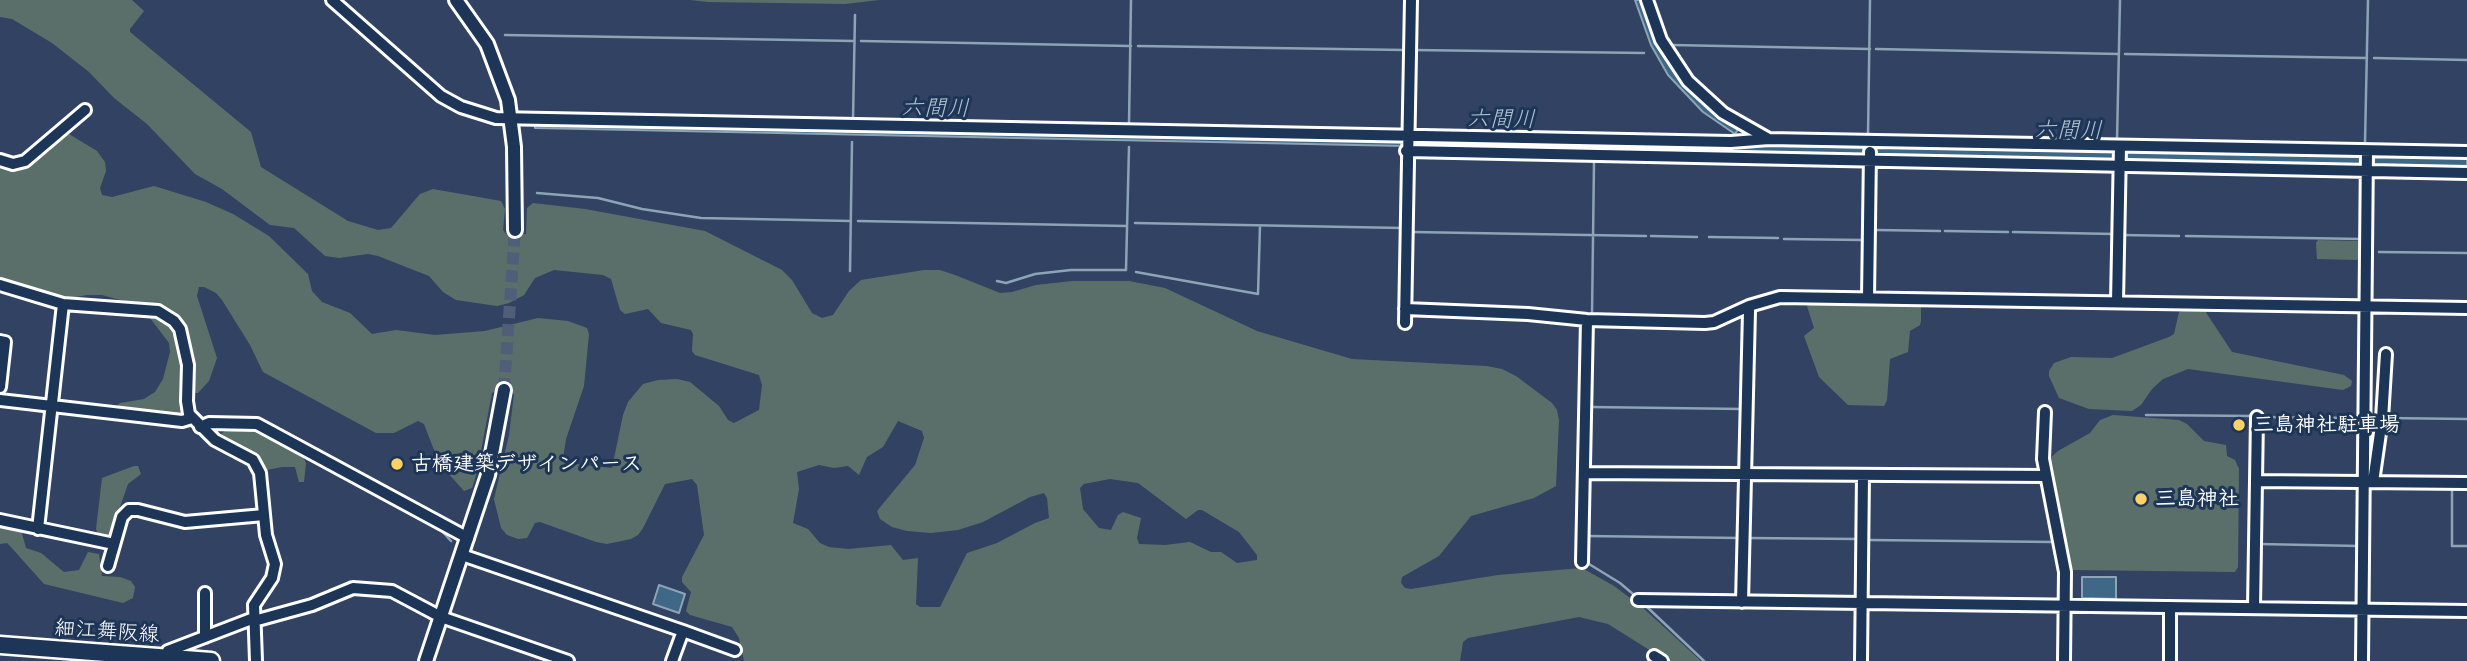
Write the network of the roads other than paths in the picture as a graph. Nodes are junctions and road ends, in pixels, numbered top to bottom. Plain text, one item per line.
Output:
1 (332, 0) edge
2 (456, 0) edge
3 (1410, 0) edge
4 (1647, 0) edge
5 (85, 110) dead end
6 (512, 119) junction
7 (1769, 139) junction
8 (1408, 144) junction
9 (2120, 149) junction
10 (1871, 151) junction
11 (2467, 152) edge
12 (2367, 153) junction
13 (0, 160) edge
14 (2120, 165) junction
15 (2367, 170) junction
16 (2467, 173) edge
17 (515, 230) tunnel mouth
18 (0, 285) edge
19 (1868, 298) junction
20 (2117, 302) junction
21 (64, 304) junction
22 (1747, 307) junction
23 (2365, 307) junction
24 (2467, 308) edge
25 (1405, 309) junction
26 (1587, 320) junction
27 (1405, 323) dead end
28 (0, 341) edge
29 (2386, 354) dead end
30 (0, 387) edge
31 (505, 390) tunnel mouth
32 (0, 400) edge
33 (52, 406) junction
34 (2045, 412) dead end
35 (2257, 417) dead end
36 (196, 422) junction
37 (1584, 473) junction
38 (1745, 474) junction
39 (1863, 475) junction
40 (2046, 476) junction
41 (2256, 481) junction
42 (2369, 482) junction
43 (2467, 483) edge
44 (264, 515) junction
45 (0, 520) edge
46 (38, 529) junction
47 (468, 538) junction
48 (114, 544) junction
49 (462, 555) junction
50 (1582, 562) dead end
51 (108, 566) dead end
52 (205, 593) dead end
53 (1638, 600) dead end
54 (1742, 602) junction
55 (1862, 603) junction
56 (2065, 606) junction
57 (2170, 607) junction
58 (2254, 608) junction
59 (2362, 609) junction
60 (2467, 611) edge
61 (441, 617) junction
62 (254, 620) junction
63 (682, 631) junction
64 (205, 637) junction
65 (0, 645) edge
66 (736, 650) dead end
67 (45, 655) edge
68 (168, 658) junction
69 (211, 661) edge
70 (256, 661) edge
71 (426, 661) edge
72 (568, 661) edge
73 (673, 661) edge
74 (1861, 661) edge
75 (2064, 661) edge
76 (2170, 661) edge
77 (2362, 661) edge

1 - 6 street
2 - 6 street
3 - 8 street
4 - 7 street
5 - 13 street
6 - 8 street
6 - 17 street
7 - 8 street
7 - 10 street
8 - 10 street
8 - 25 street
9 - 10 street
9 - 12 street
9 - 14 street
10 - 14 street
10 - 19 street
11 - 12 street
12 - 15 street
14 - 15 street
14 - 20 street
15 - 16 street
15 - 23 street
18 - 21 street
19 - 20 street
19 - 22 street
20 - 23 street
21 - 33 street
21 - 36 street
22 - 26 street
22 - 38 street
23 - 24 street
23 - 42 street
25 - 26 street
25 - 27 street
26 - 37 street
28 - 30 street
29 - 42 street
31 - 47 street
32 - 33 street
33 - 36 street
33 - 46 street
34 - 40 street
35 - 41 street
36 - 44 street
36 - 47 street
37 - 38 street
37 - 50 street
38 - 39 street
38 - 54 street
39 - 40 street
39 - 55 street
40 - 56 street
41 - 42 street
41 - 58 street
42 - 43 street
42 - 59 street
44 - 48 street
44 - 62 street
45 - 46 street
46 - 48 street
47 - 49 street
48 - 51 street
49 - 61 street
49 - 63 street
52 - 64 street
53 - 54 street
54 - 55 street
55 - 56 street
55 - 74 street
56 - 57 street
56 - 75 street
57 - 58 street
57 - 76 street
58 - 59 street
59 - 60 street
59 - 77 street
61 - 62 street
61 - 71 street
61 - 72 street
62 - 64 street
62 - 70 street
63 - 66 street
63 - 73 street
64 - 68 street
65 - 67 main road, 細江舞阪線
67 - 68 main road, 細江舞阪線
68 - 69 main road, 細江舞阪線

